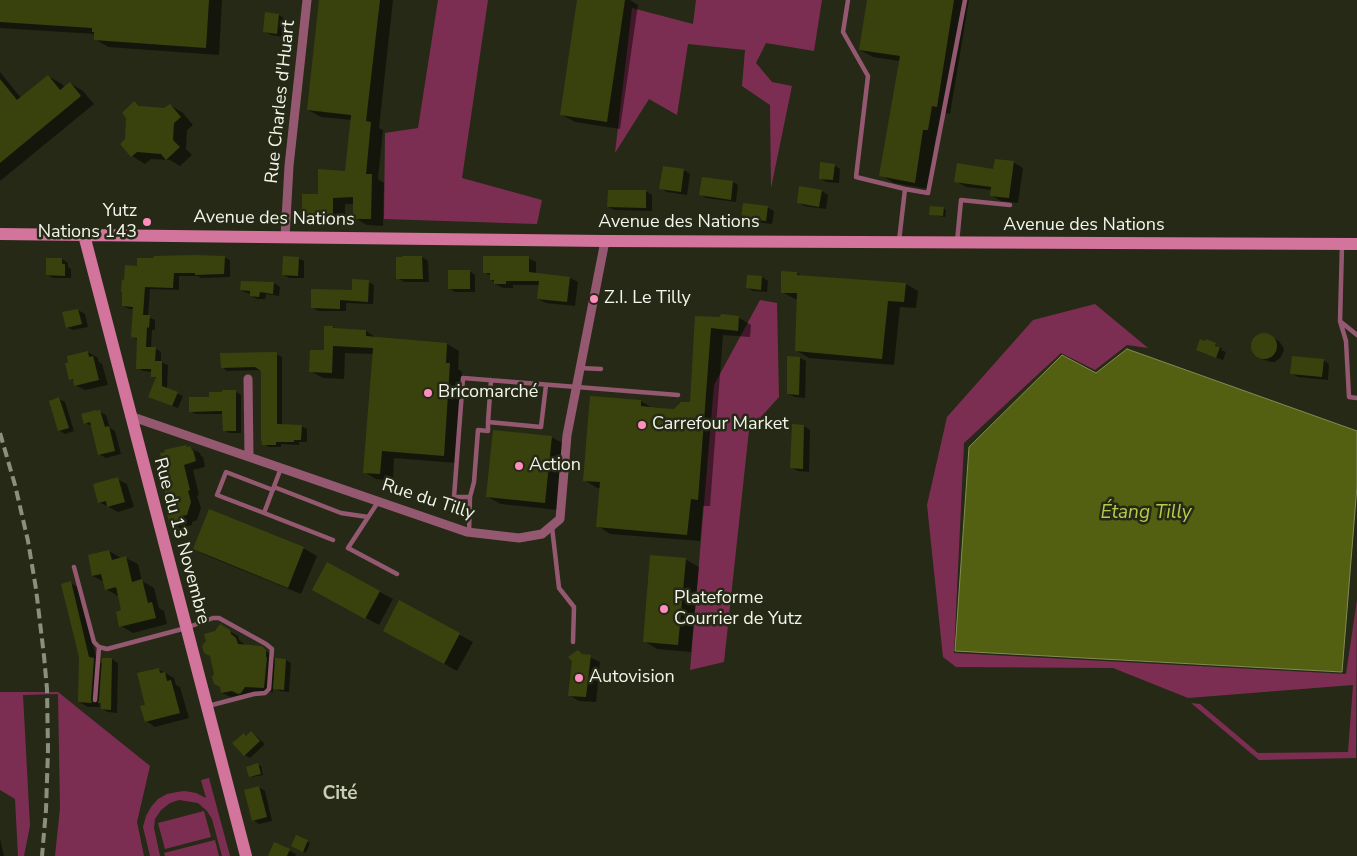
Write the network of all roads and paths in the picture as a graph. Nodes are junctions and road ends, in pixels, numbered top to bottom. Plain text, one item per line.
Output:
1 (307, 0) edge
2 (848, 0) edge
3 (965, 0) edge
4 (905, 189) junction
5 (1010, 205) dead end
6 (0, 234) edge
7 (84, 235) junction
8 (285, 237) junction
9 (605, 241) junction
10 (899, 242) junction
11 (957, 242) junction
12 (1342, 244) junction
13 (1357, 244) edge
14 (1340, 321) junction
15 (1357, 335) edge
16 (579, 368) junction
17 (600, 368) dead end
18 (248, 379) dead end
19 (491, 380) junction
20 (546, 385) junction
21 (576, 387) junction
22 (678, 395) dead end
23 (1357, 398) edge
24 (130, 416) junction
25 (488, 422) junction
26 (249, 457) junction
27 (281, 468) junction
28 (273, 488) junction
29 (470, 498) junction
30 (378, 502) junction
31 (264, 513) junction
32 (368, 516) junction
33 (552, 526) junction
34 (469, 533) junction
35 (333, 540) dead end
36 (74, 567) dead end
37 (397, 574) dead end
38 (186, 628) junction
39 (573, 642) dead end
40 (99, 647) junction
41 (95, 700) dead end
42 (207, 706) junction
43 (246, 856) edge

1 - 8 street, Rue Charles d'Huart
2 - 4 lane
3 - 4 lane
4 - 10 lane
5 - 11 lane
6 - 7 main road, Avenue des Nations
7 - 8 main road, Avenue des Nations
7 - 24 main road, Rue du 13 Novembre
8 - 9 main road, Avenue des Nations
9 - 10 main road, Avenue des Nations
9 - 16 street
10 - 11 main road, Avenue des Nations
11 - 12 main road, Avenue des Nations
12 - 13 main road, Avenue des Nations
12 - 14 lane
14 - 15 lane
14 - 23 lane
16 - 17 lane
16 - 21 street
18 - 26 street
19 - 20 lane
19 - 25 lane
19 - 29 lane
20 - 21 lane
20 - 25 lane
21 - 22 lane
21 - 33 street
24 - 26 street, Rue du Tilly
24 - 38 main road, Rue du 13 Novembre
25 - 29 lane
26 - 27 street, Rue du Tilly
27 - 28 lane
27 - 30 street, Rue du Tilly
28 - 31 lane
28 - 31 lane
28 - 32 lane
29 - 34 lane
30 - 32 lane
30 - 34 street, Rue du Tilly
31 - 35 lane
32 - 37 lane
33 - 34 street, Rue du Tilly
33 - 39 lane
36 - 40 lane
38 - 40 lane
38 - 42 main road, Rue du 13 Novembre
38 - 42 lane
40 - 41 lane
42 - 43 main road, Rue du 13 Novembre

